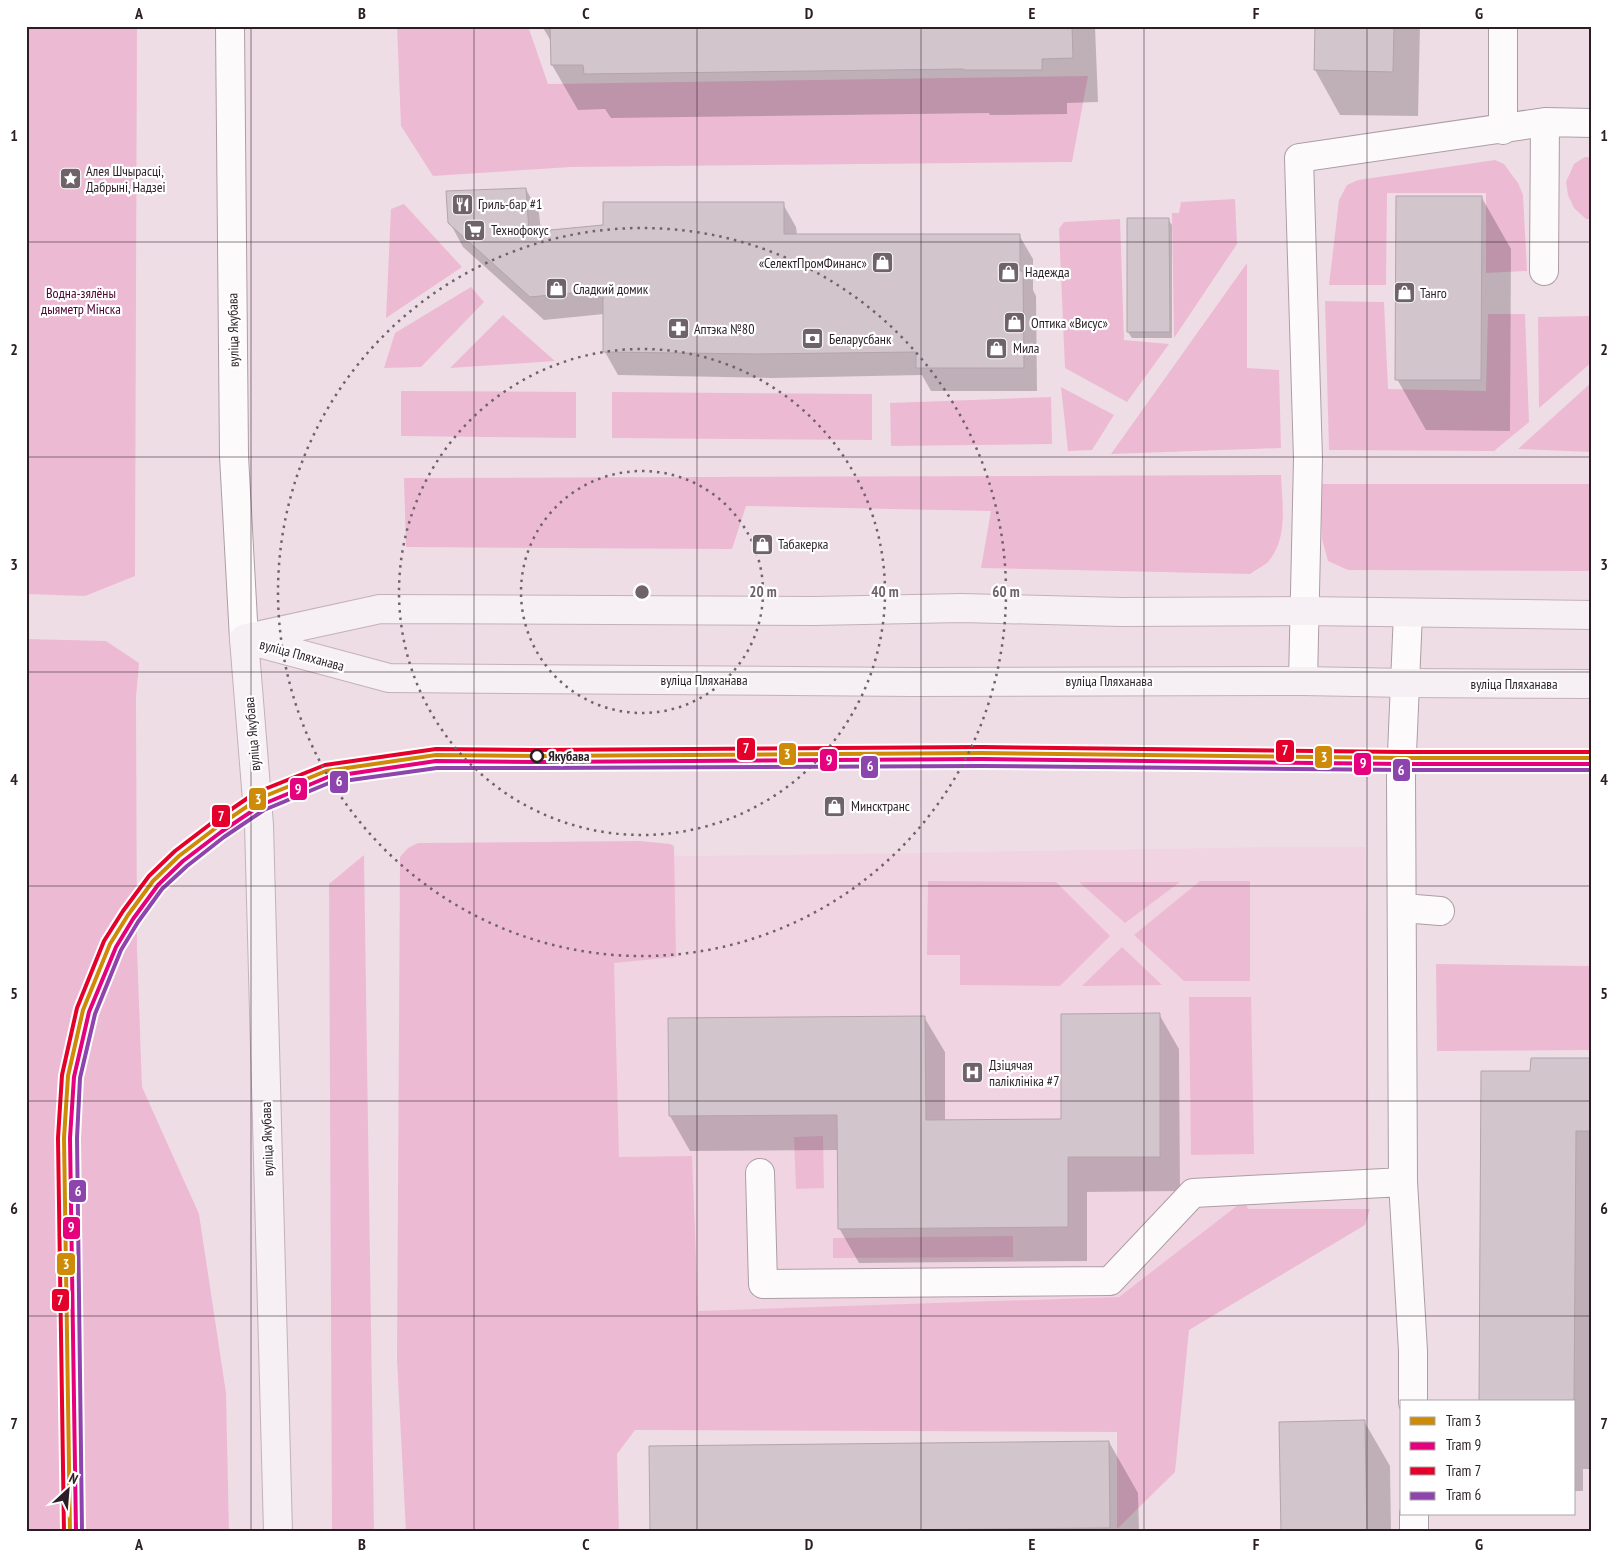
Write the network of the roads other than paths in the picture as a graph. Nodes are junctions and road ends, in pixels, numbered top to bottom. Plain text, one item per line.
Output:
1 (230, 26) edge
2 (1503, 26) edge
3 (1545, 122) junction
4 (1592, 123) edge
5 (1503, 130) junction
6 (1544, 271) dead end
7 (1304, 611) junction
8 (1408, 613) junction
9 (1592, 614) edge
10 (244, 639) junction
11 (1303, 681) junction
12 (1406, 683) junction
13 (1592, 684) edge
14 (1403, 908) junction
15 (1440, 911) dead end
16 (760, 1173) dead end
17 (1403, 1182) junction
18 (1413, 1400) edge
19 (1414, 1516) edge
20 (278, 1532) edge
21 (1414, 1532) edge

1 - 10 street, вуліца Якубава
2 - 5 street
3 - 4 street
3 - 5 street
3 - 6 street
5 - 7 street
7 - 8 main road, вуліца Пляханава
7 - 10 main road, вуліца Пляханава
7 - 11 street
8 - 9 main road, вуліца Пляханава
8 - 12 street
10 - 11 main road, вуліца Пляханава
10 - 20 main road, вуліца Якубава
11 - 12 main road, вуліца Пляханава
12 - 13 main road, вуліца Пляханава
12 - 14 street
14 - 15 street
14 - 17 street
16 - 17 street
17 - 18 street
19 - 21 street

